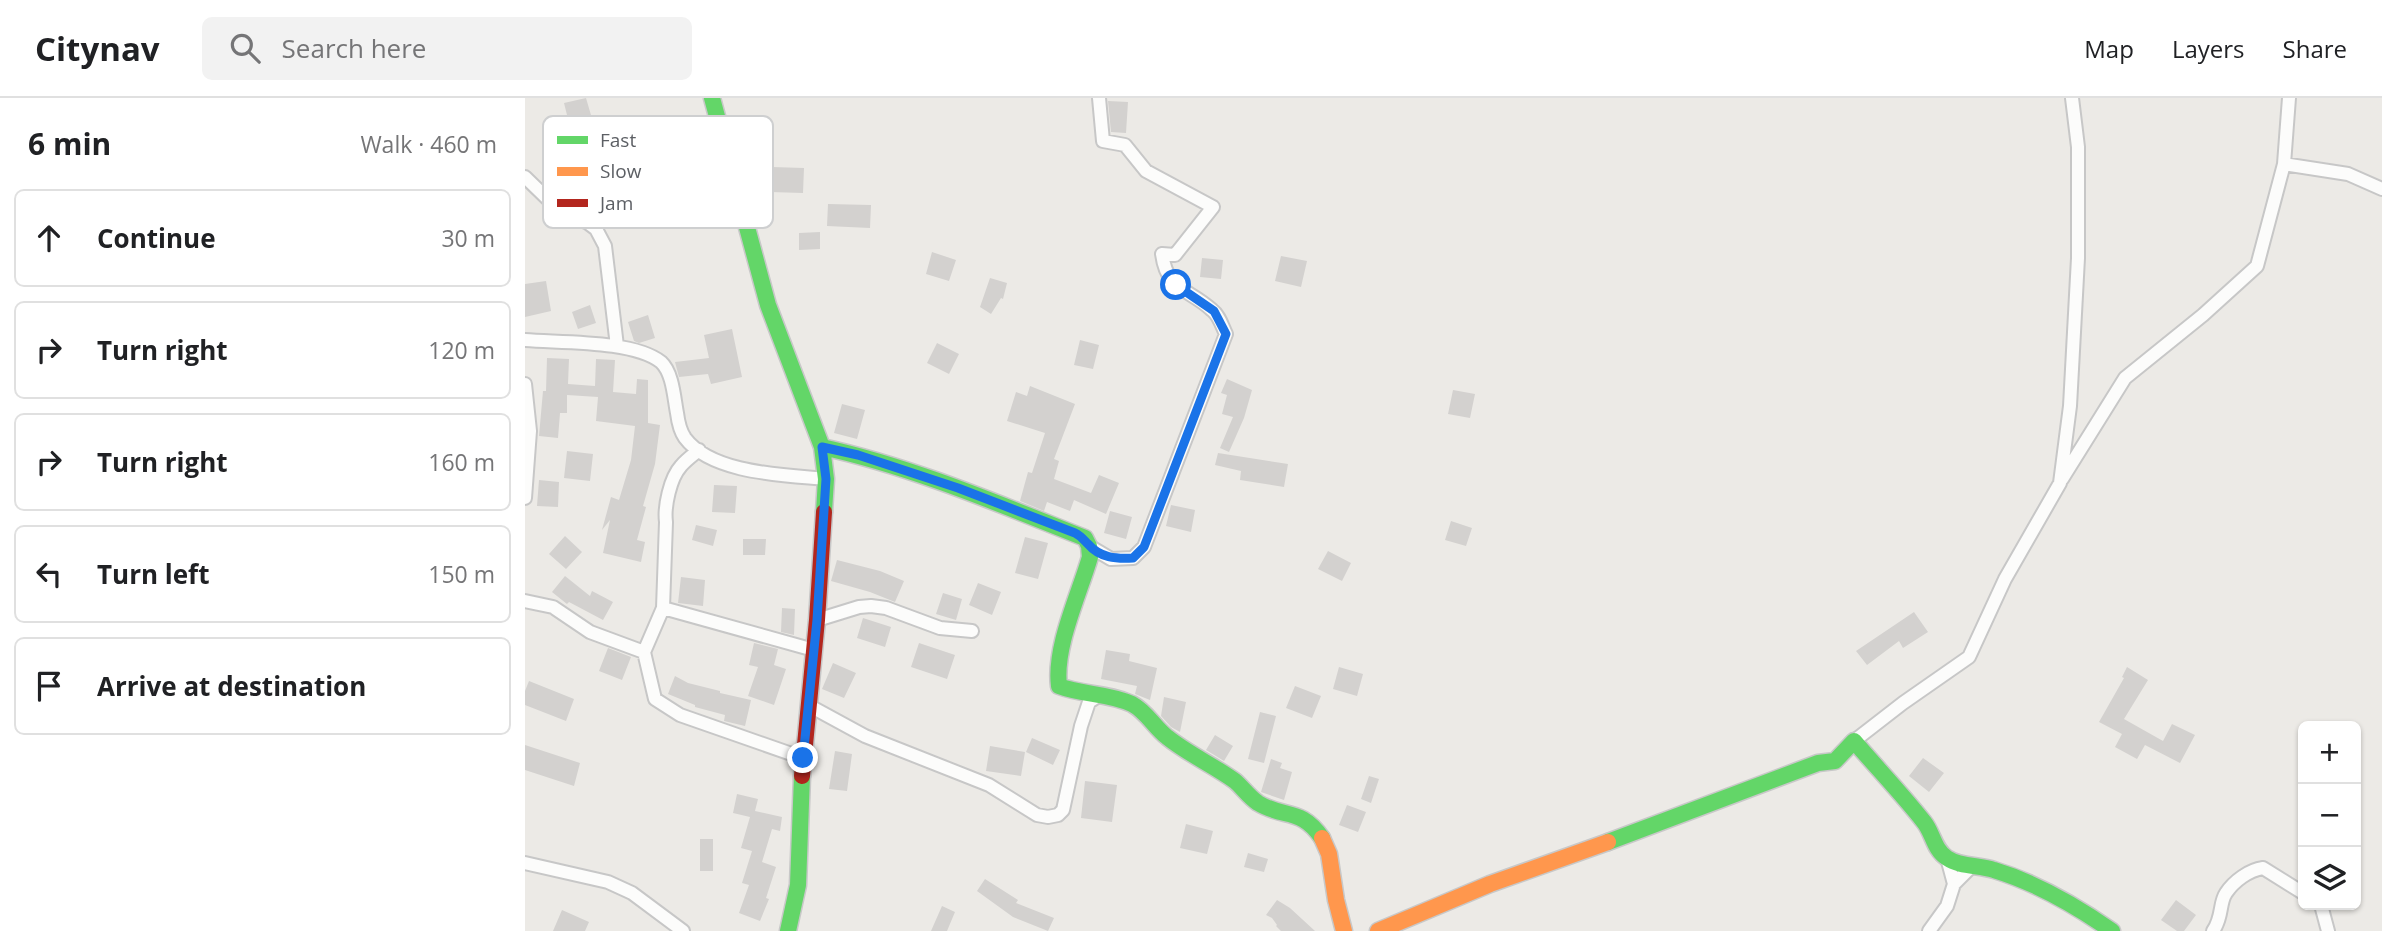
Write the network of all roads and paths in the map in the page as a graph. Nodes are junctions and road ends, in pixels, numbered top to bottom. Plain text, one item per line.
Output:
1 (712, 98) edge
2 (1099, 98) edge
3 (2072, 98) edge
4 (2289, 98) edge
5 (718, 116) edge
6 (2284, 164) junction
7 (525, 177) edge
8 (2382, 190) edge
9 (543, 194) edge
10 (595, 228) edge
11 (748, 228) edge
12 (525, 340) edge
13 (617, 346) junction
14 (525, 384) edge
15 (822, 447) junction
16 (699, 450) junction
17 (826, 479) junction
18 (2060, 483) junction
19 (525, 498) edge
20 (1089, 546) junction
21 (525, 601) edge
22 (663, 608) junction
23 (817, 620) junction
24 (972, 631) dead end
25 (814, 650) junction
26 (644, 652) junction
27 (1098, 696) junction
28 (808, 705) junction
29 (1854, 741) junction
30 (803, 758) junction
31 (1947, 858) junction
32 (525, 863) edge
33 (1972, 866) junction
34 (1954, 884) junction
35 (2298, 890) edge
36 (2322, 910) edge
37 (1410, 925) edge
38 (683, 931) edge
39 (788, 931) edge
40 (1343, 931) edge
41 (1378, 931) edge
42 (1930, 931) edge
43 (2112, 931) edge
44 (2213, 931) edge
45 (2328, 931) edge

1 - 5 street
2 - 20 street
3 - 18 street
4 - 6 street
6 - 8 street
6 - 18 street
7 - 9 street
10 - 13 street
11 - 15 street
12 - 13 street
13 - 16 street
14 - 19 street
15 - 17 street
15 - 20 street
16 - 17 street
16 - 22 street
17 - 23 street
18 - 29 street
20 - 27 street
21 - 26 street
22 - 25 street
22 - 26 street
23 - 24 street
23 - 25 street
25 - 28 street
26 - 30 street
27 - 28 street
27 - 40 street
28 - 30 street
29 - 31 street
29 - 37 street
30 - 39 street
31 - 33 street
31 - 34 street
32 - 38 street
33 - 34 street
33 - 43 street
34 - 42 street
35 - 44 street
36 - 45 street
37 - 41 street

